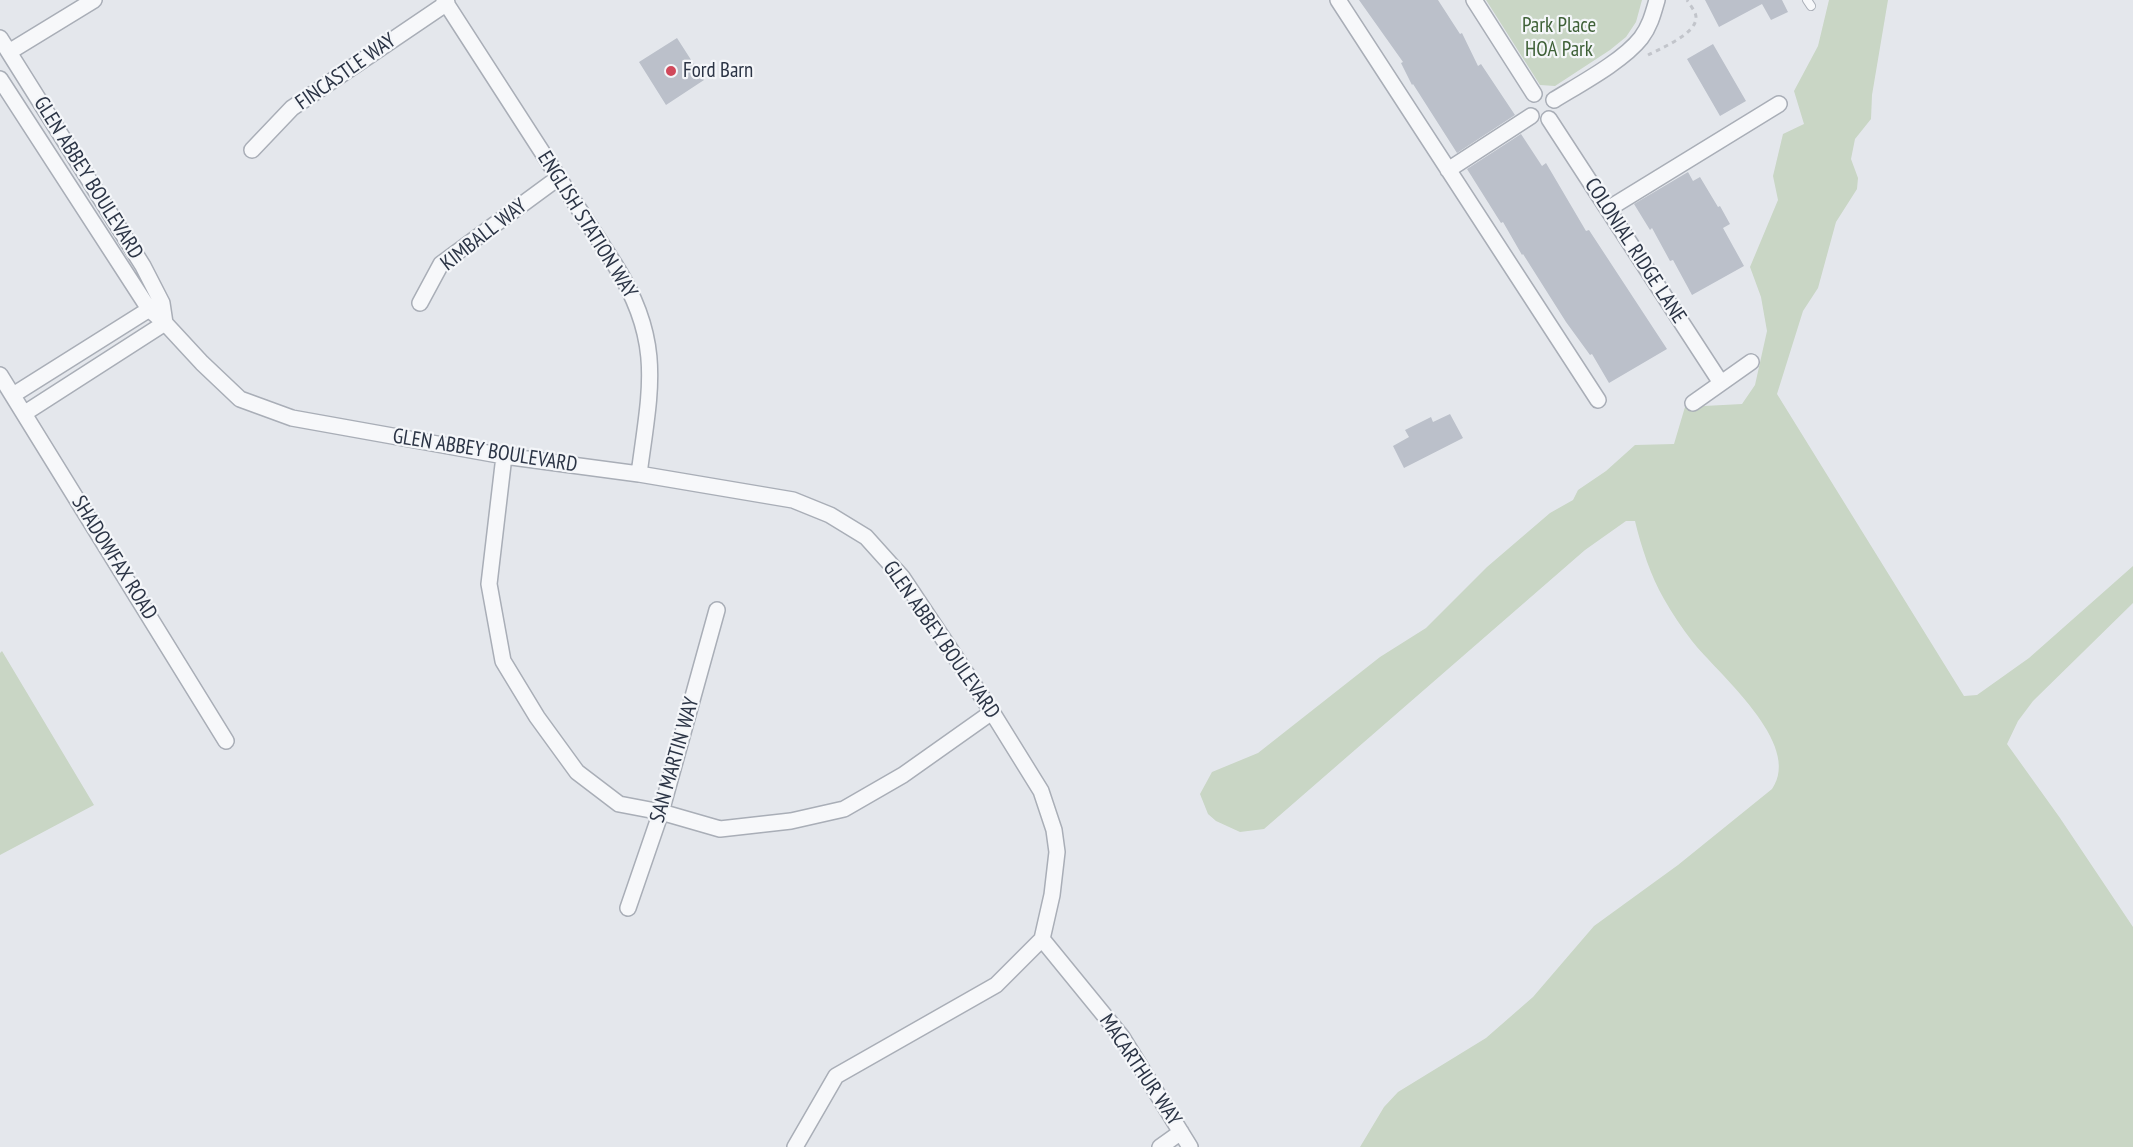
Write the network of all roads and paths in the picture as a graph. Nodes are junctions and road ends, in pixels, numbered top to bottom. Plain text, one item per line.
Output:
1 (94, 0) edge
2 (1338, 0) edge
3 (1474, 0) edge
4 (1657, 0) edge
5 (1687, 0) edge
6 (446, 2) edge
7 (0, 38) edge
8 (9, 52) junction
9 (1644, 58) dead end
10 (0, 79) edge
11 (1534, 94) junction
12 (1554, 100) junction
13 (1779, 104) dead end
14 (1530, 116) junction
15 (1549, 119) junction
16 (252, 150) dead end
17 (1448, 170) junction
18 (558, 178) junction
19 (1608, 209) junction
20 (420, 303) dead end
21 (156, 306) junction
22 (165, 323) junction
23 (1751, 362) dead end
24 (0, 375) edge
25 (1721, 383) junction
26 (13, 395) junction
27 (1598, 400) dead end
28 (1693, 403) dead end
29 (25, 413) junction
30 (504, 456) junction
31 (639, 474) junction
32 (717, 610) dead end
33 (992, 712) junction
34 (226, 741) dead end
35 (661, 812) junction
36 (628, 908) dead end
37 (1042, 939) junction
38 (1180, 1132) junction
39 (795, 1147) edge
40 (1160, 1147) edge
41 (1190, 1147) edge

1 - 8 street
2 - 17 street
3 - 11 street
4 - 12 street
5 - 9 path
6 - 16 street, FINCASTLE WAY
6 - 18 street, ENGLISH STATION WAY
7 - 8 street, GLEN ABBEY BOULEVARD
8 - 21 street, GLEN ABBEY BOULEVARD
10 - 21 street, GLEN ABBEY BOULEVARD
11 - 12 street
11 - 14 street
12 - 15 street
13 - 19 street
14 - 15 street
14 - 17 street
15 - 19 street, COLONIAL RIDGE LANE
17 - 27 street
18 - 20 street, KIMBALL WAY
18 - 31 street, ENGLISH STATION WAY
19 - 25 street, COLONIAL RIDGE LANE
21 - 22 street, GLEN ABBEY BOULEVARD
21 - 26 street
22 - 29 street
22 - 30 street, GLEN ABBEY BOULEVARD
23 - 25 street
24 - 26 street, SHADOWFAX ROAD
25 - 28 street
26 - 29 street, SHADOWFAX ROAD
29 - 34 street, SHADOWFAX ROAD
30 - 31 street, GLEN ABBEY BOULEVARD
30 - 35 street
31 - 33 street, GLEN ABBEY BOULEVARD
32 - 35 street, SAN MARTIN WAY
33 - 35 street
33 - 37 street, GLEN ABBEY BOULEVARD
35 - 36 street, SAN MARTIN WAY
37 - 38 street, MACARTHUR WAY
37 - 39 street
38 - 40 street
38 - 41 street, MACARTHUR WAY

